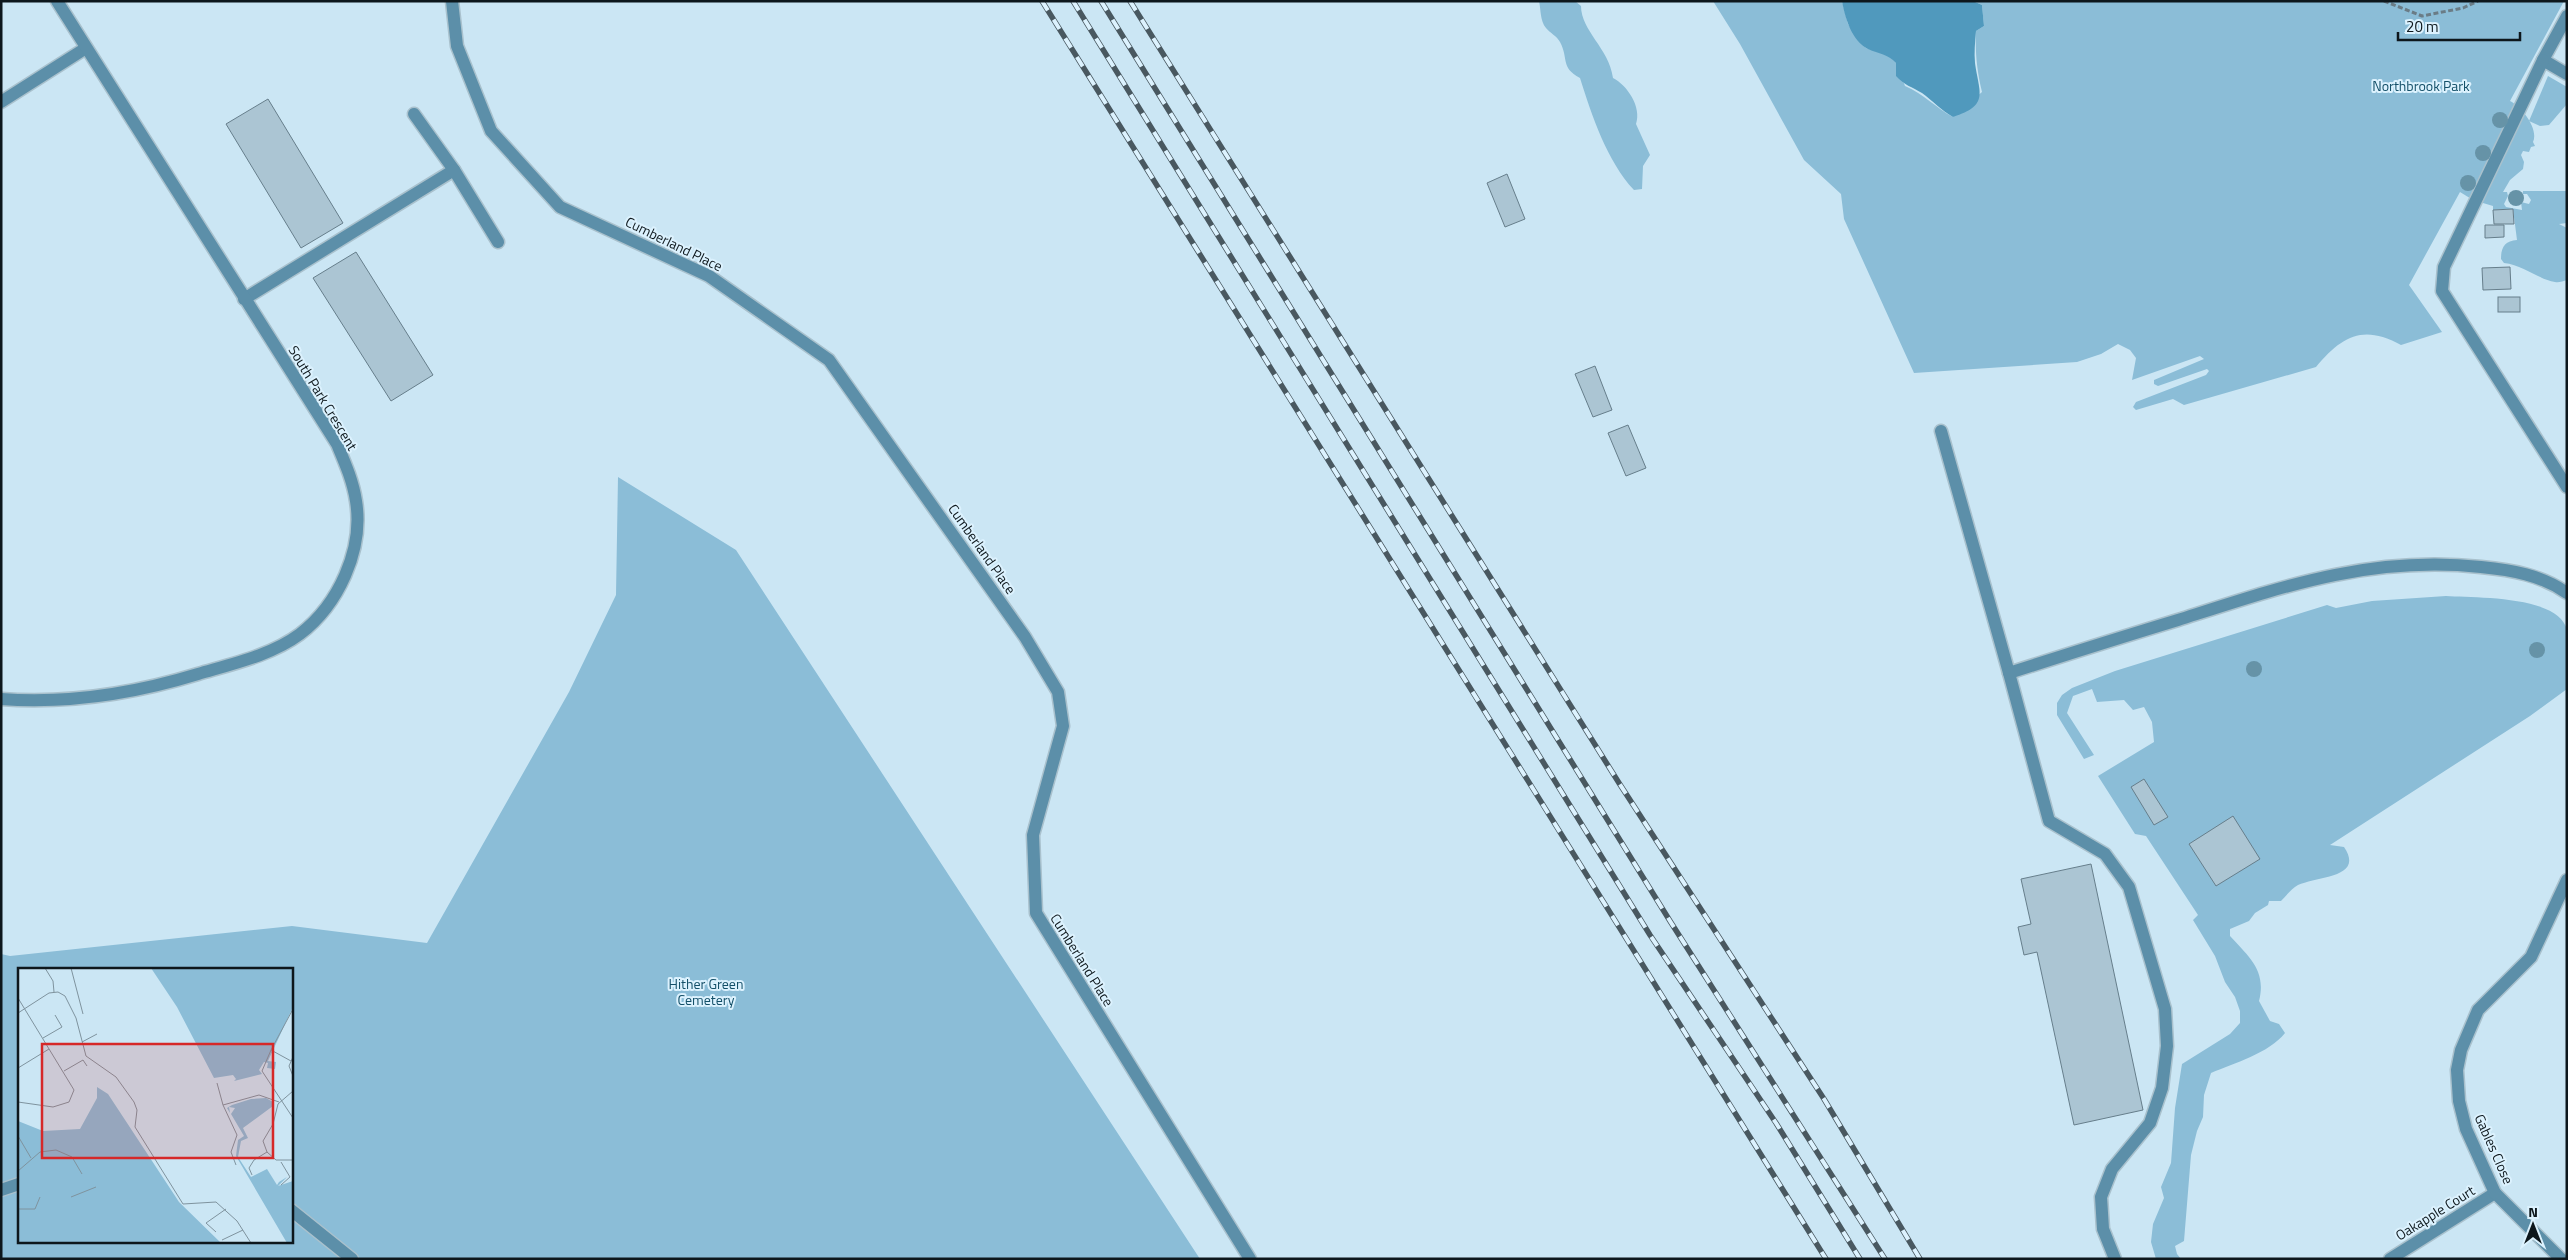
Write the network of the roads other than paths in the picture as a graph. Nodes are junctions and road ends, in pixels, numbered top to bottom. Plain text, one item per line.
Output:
1 (58, 1) edge
2 (452, 1) edge
3 (2567, 16) edge
4 (86, 48) junction
5 (2543, 60) junction
6 (2567, 74) edge
7 (1, 102) edge
8 (414, 114) dead end
9 (454, 170) junction
10 (498, 242) dead end
11 (244, 299) junction
12 (1941, 431) dead end
13 (2567, 486) edge
14 (2567, 593) edge
15 (2008, 673) junction
16 (1, 700) edge
17 (2567, 880) edge
18 (18, 1184) edge
19 (1, 1190) edge
20 (2496, 1193) junction
21 (292, 1211) edge
22 (352, 1259) edge
23 (1250, 1259) edge
24 (2115, 1259) edge
25 (2390, 1259) edge
26 (2561, 1259) edge

1 - 4 street, South Park Crescent
2 - 23 street, Cumberland Place
3 - 5 street
4 - 7 street
4 - 11 street, South Park Crescent
5 - 6 street
5 - 13 street
8 - 9 street
9 - 10 street
9 - 11 street
11 - 16 street, South Park Crescent
12 - 15 street
14 - 15 street
15 - 24 street
17 - 20 street, Gables Close
18 - 19 street
20 - 25 street, Oakapple Court
20 - 26 street, Gables Close
21 - 22 street

